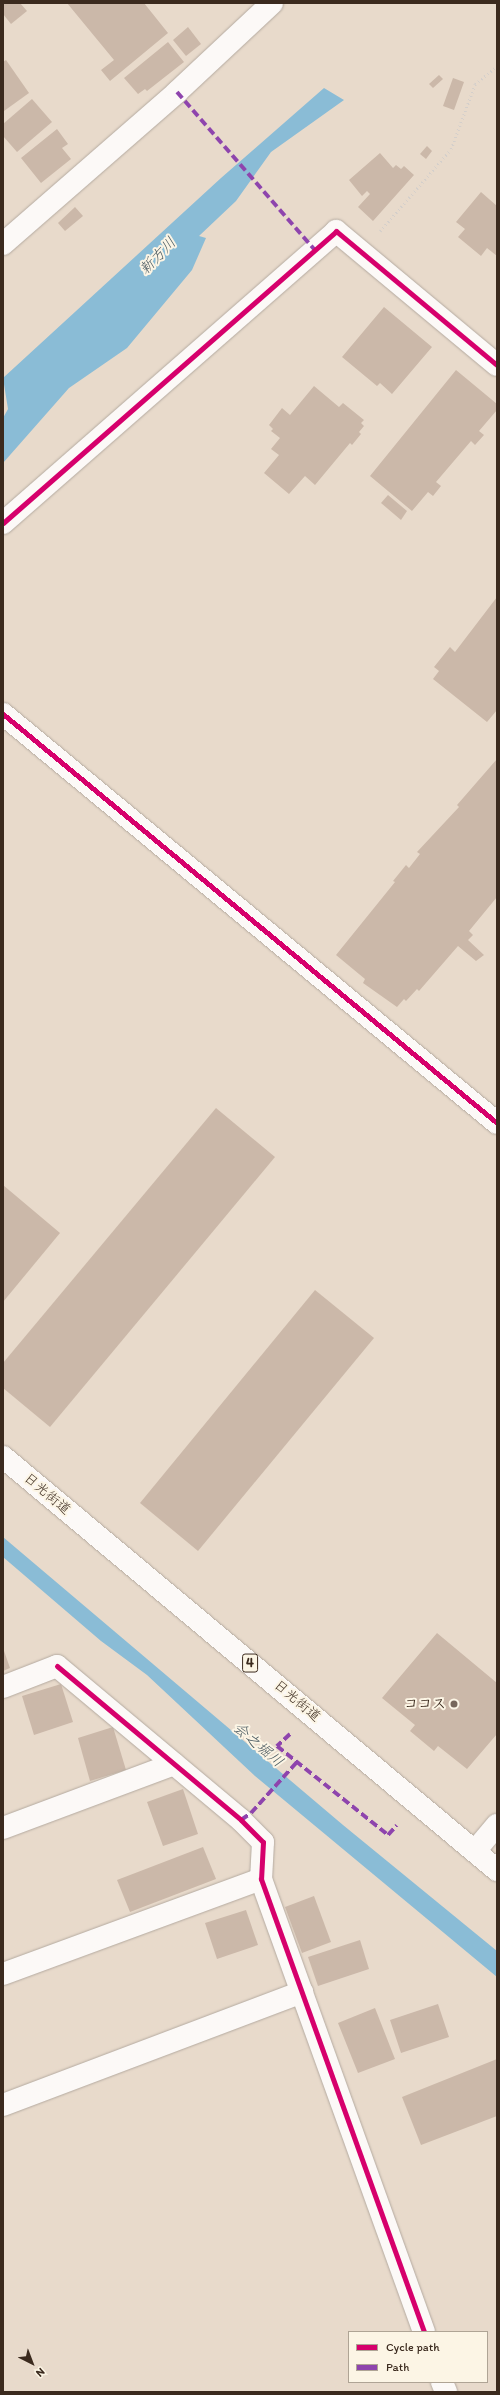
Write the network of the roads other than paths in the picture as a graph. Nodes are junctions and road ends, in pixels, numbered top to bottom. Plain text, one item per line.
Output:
1 (272, 3) edge
2 (3, 244) edge
3 (497, 365) edge
4 (3, 523) edge
5 (3, 714) edge
6 (497, 1123) edge
7 (3, 1457) edge
8 (3, 1686) edge
9 (174, 1764) junction
10 (497, 1825) edge
11 (3, 1828) edge
12 (475, 1851) junction
13 (497, 1870) edge
14 (261, 1879) junction
15 (3, 1974) edge
16 (302, 1992) junction
17 (3, 2105) edge
18 (424, 2331) edge

1 - 2 main road
3 - 4 main road
5 - 6 main road
7 - 12 main road, 日光街道 / 4
8 - 9 main road
9 - 11 main road
9 - 14 main road
10 - 12 main road
12 - 13 main road, 日光街道 / 4
14 - 15 main road
14 - 16 main road
16 - 17 main road
16 - 18 main road

